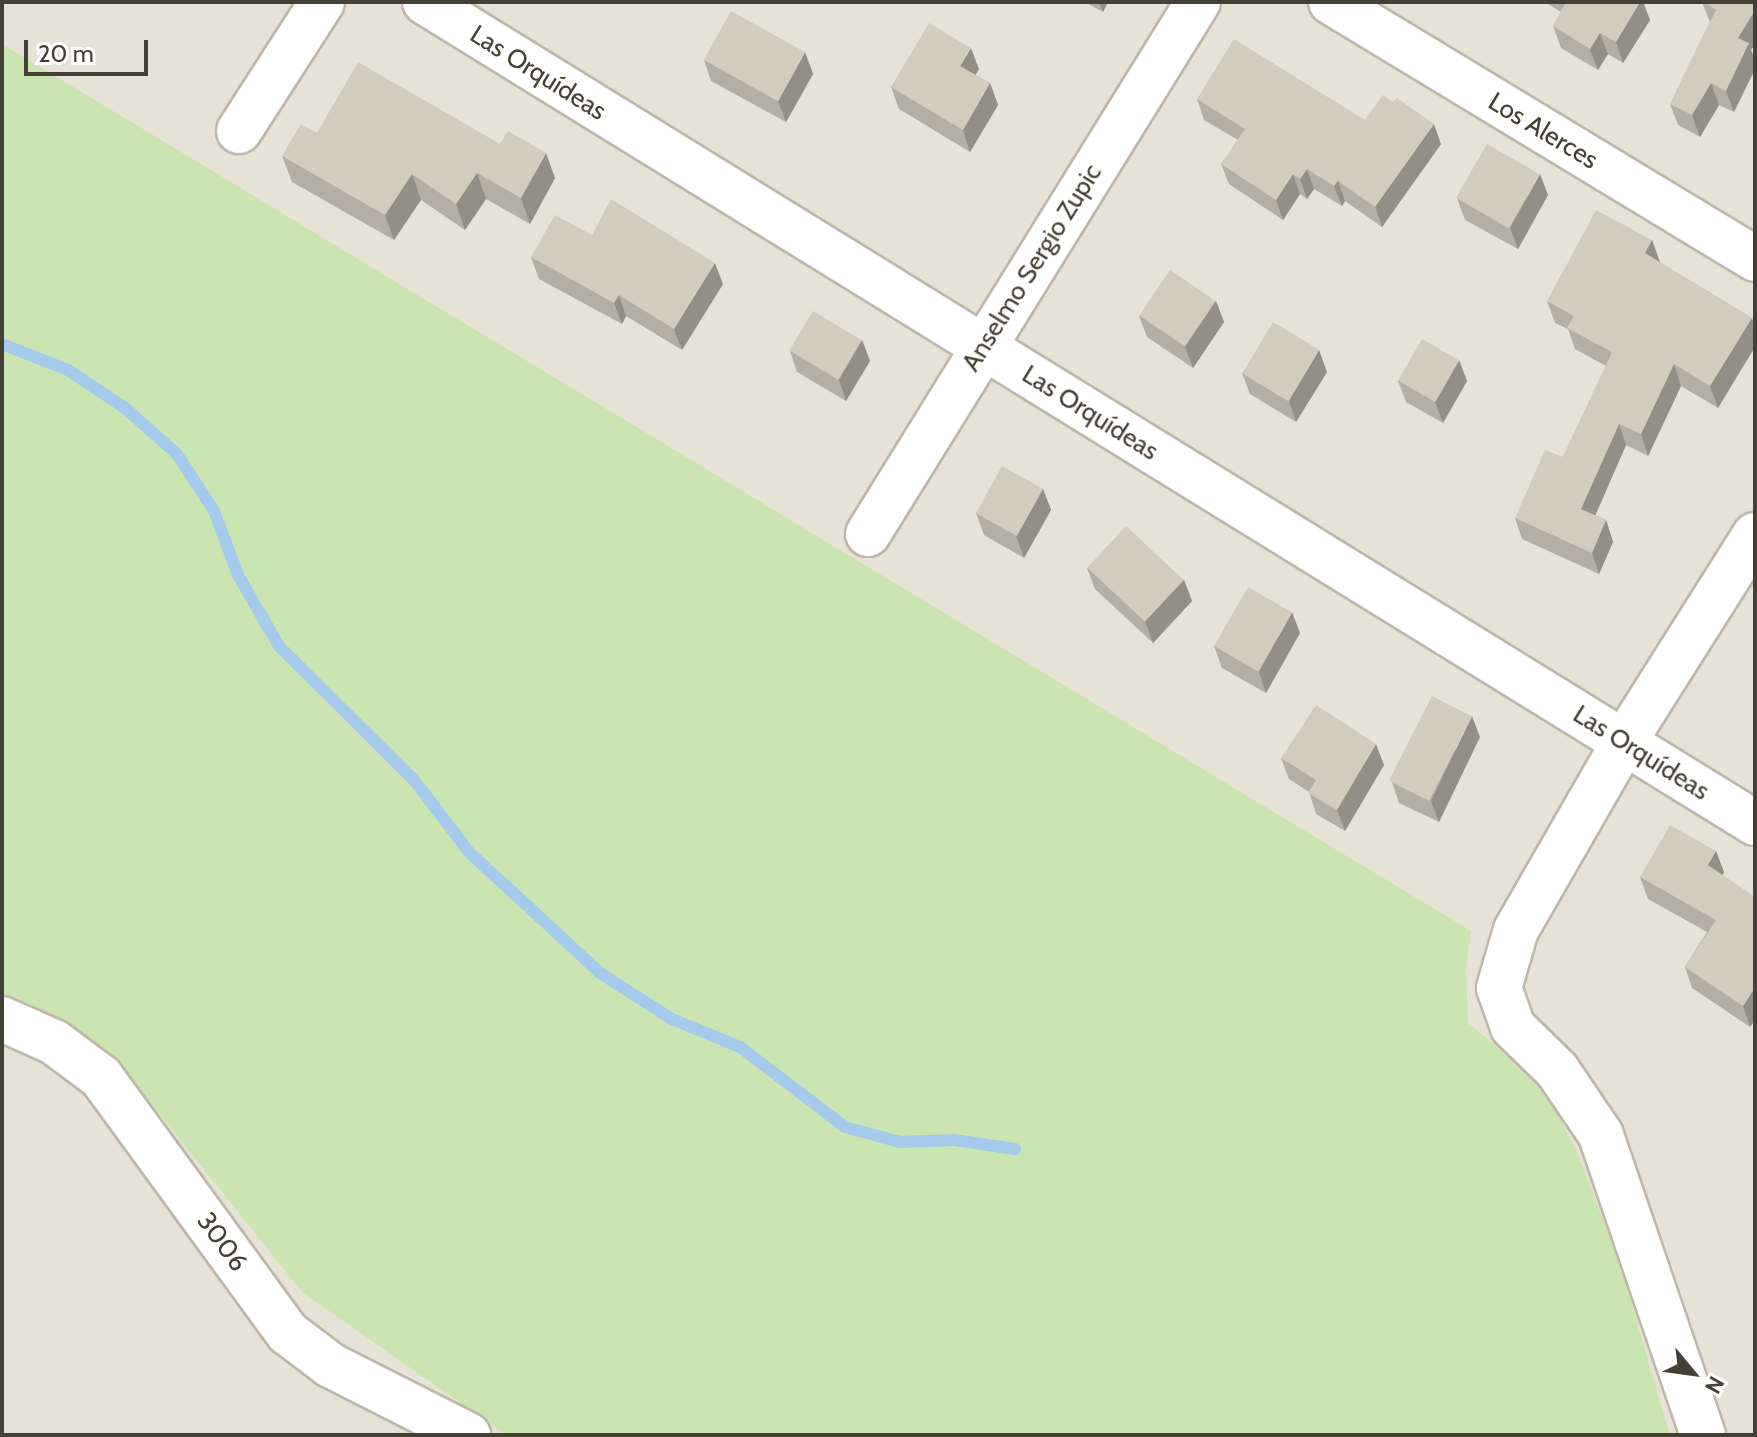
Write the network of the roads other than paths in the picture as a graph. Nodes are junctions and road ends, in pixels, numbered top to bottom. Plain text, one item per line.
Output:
1 (322, 2) edge
2 (425, 2) edge
3 (1198, 2) edge
4 (1331, 2) edge
5 (239, 131) dead end
6 (1755, 259) edge
7 (983, 347) junction
8 (868, 534) dead end
9 (1755, 535) edge
10 (1624, 742) junction
11 (1755, 823) edge
12 (2, 1019) edge
13 (468, 1435) edge
14 (1703, 1435) edge

1 - 5 street
2 - 7 street, Las Orquídeas
3 - 7 street, Anselmo Sergio Zupic
4 - 6 street, Los Alerces
7 - 8 street, Anselmo Sergio Zupic
7 - 10 street, Las Orquídeas
9 - 10 street
10 - 11 street, Las Orquídeas
10 - 14 street
12 - 13 street, 3006

